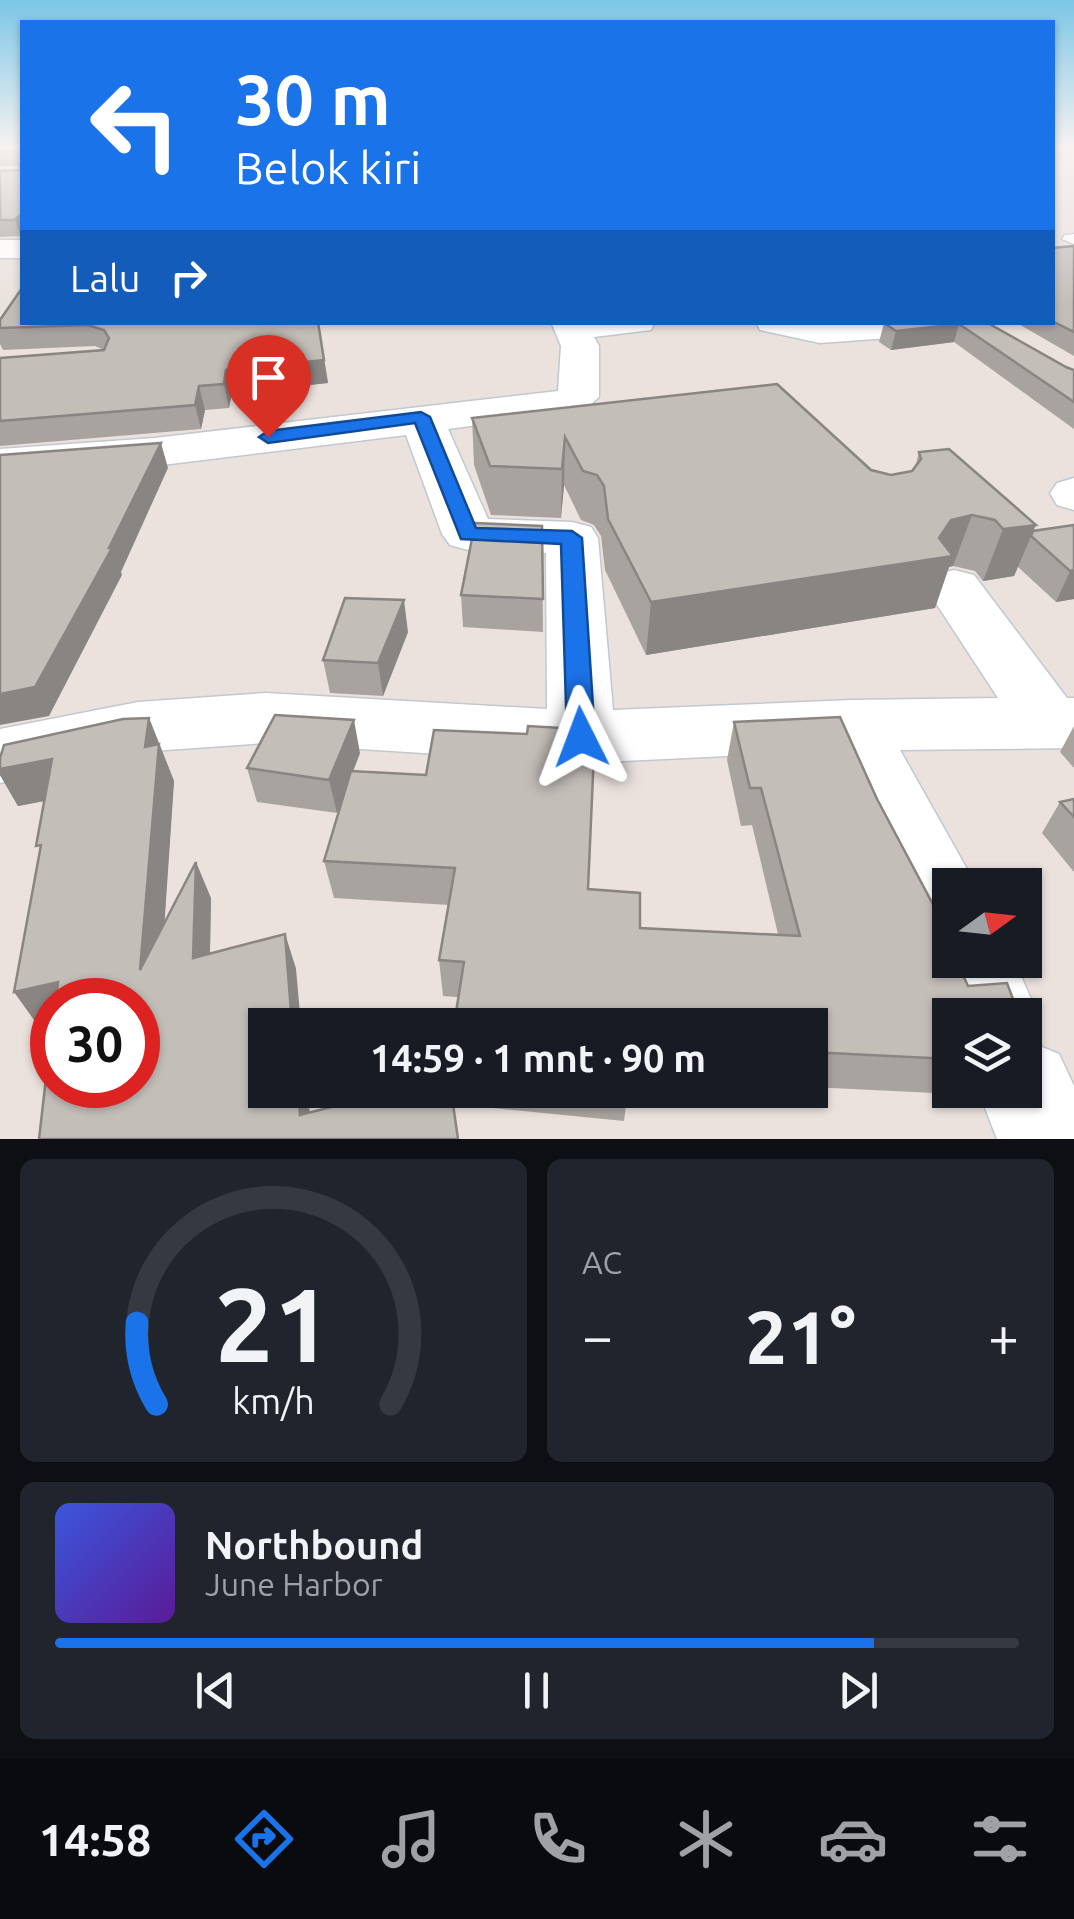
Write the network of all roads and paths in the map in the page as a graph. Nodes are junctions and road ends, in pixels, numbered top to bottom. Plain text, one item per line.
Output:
1 (787, 325) edge
2 (917, 325) edge
3 (571, 326) edge
4 (421, 417) junction
5 (0, 463) edge
6 (954, 588) edge
7 (1062, 723) edge
8 (852, 725) junction
9 (581, 737) junction
10 (0, 756) edge
11 (932, 883) edge
12 (1034, 1108) edge
13 (1048, 1139) edge

1 - 2 street
3 - 4 street
4 - 5 street
4 - 9 street
6 - 7 street
7 - 8 street
8 - 9 street
8 - 11 street
9 - 10 street
12 - 13 street

